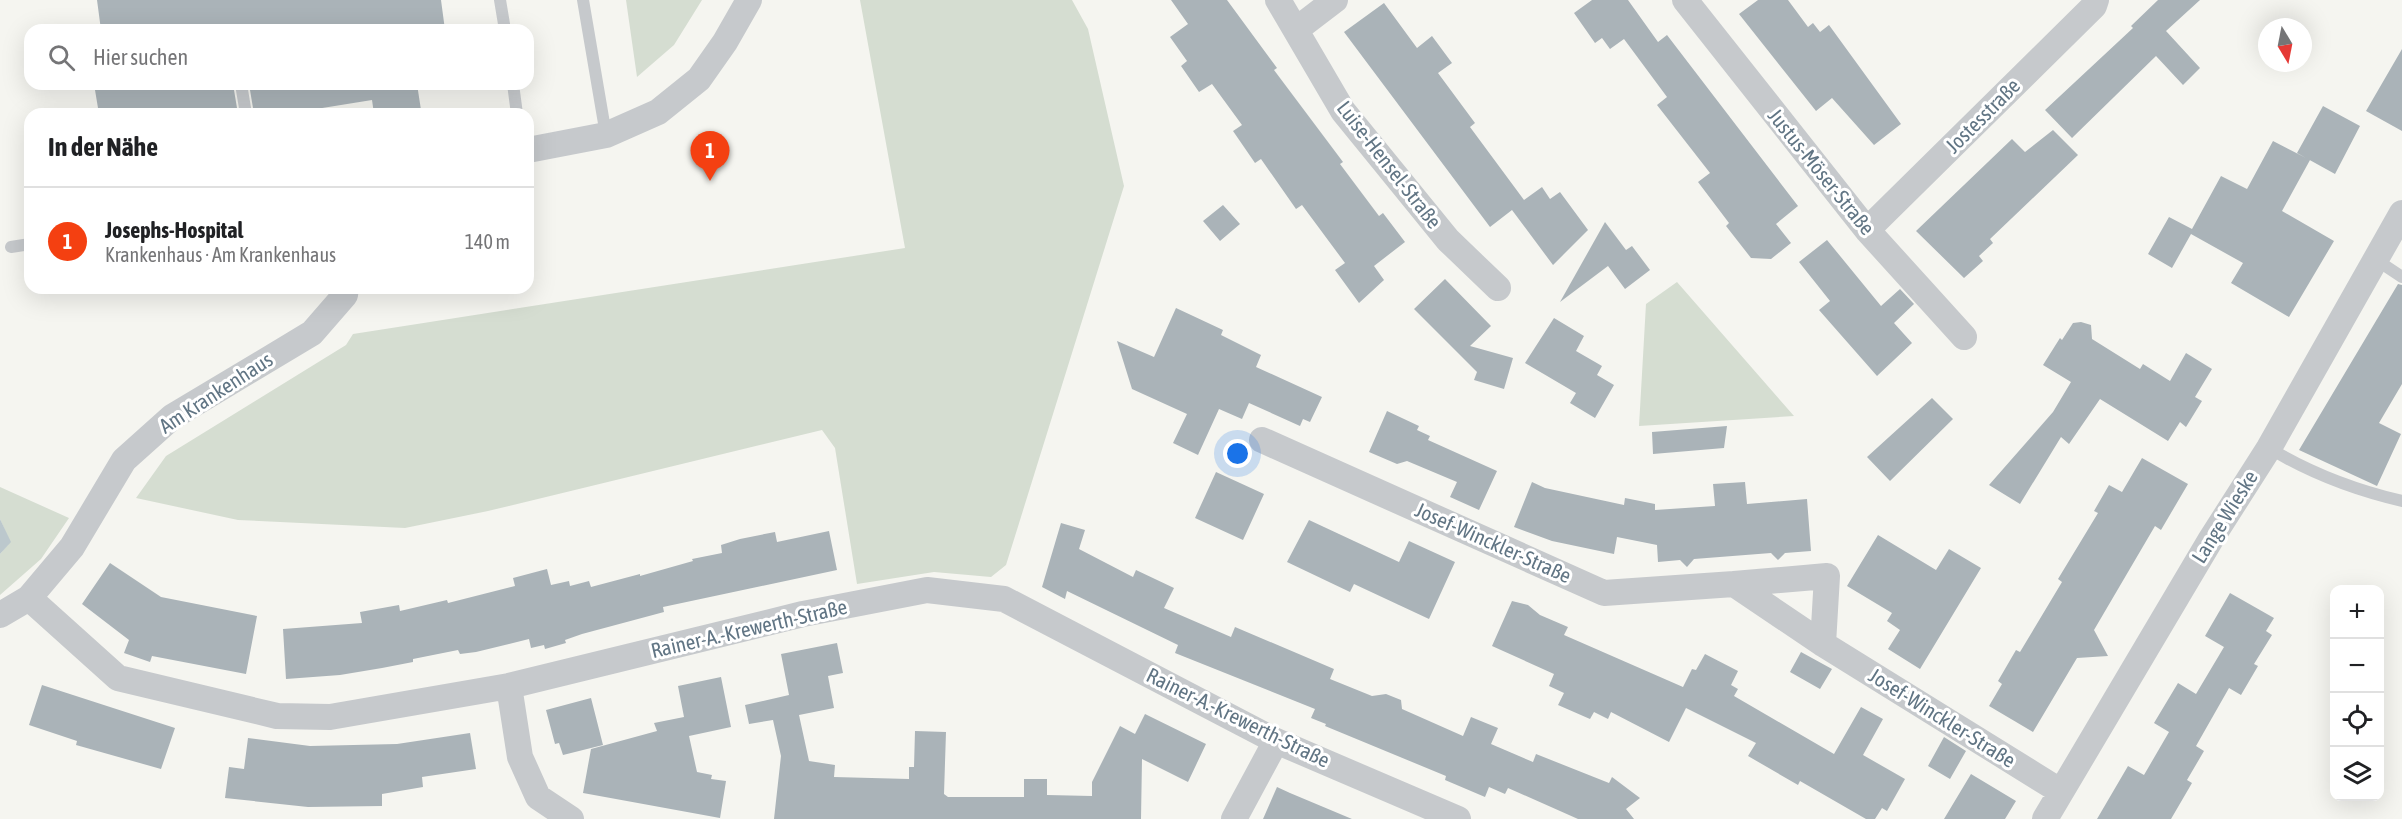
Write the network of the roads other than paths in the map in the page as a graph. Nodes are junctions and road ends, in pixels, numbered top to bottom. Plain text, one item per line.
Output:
1 (500, 0) edge
2 (583, 0) edge
3 (749, 0) edge
4 (1278, 0) edge
5 (1335, 0) edge
6 (1686, 0) edge
7 (2096, 0) edge
8 (504, 24) edge
9 (1297, 29) junction
10 (242, 90) edge
11 (514, 90) edge
12 (245, 108) edge
13 (516, 108) edge
14 (606, 135) junction
15 (534, 149) edge
16 (2402, 213) edge
17 (1867, 230) junction
18 (24, 245) edge
19 (12, 248) dead end
20 (2375, 259) junction
21 (2402, 277) edge
22 (1498, 288) dead end
23 (345, 294) edge
24 (1964, 337) dead end
25 (1262, 440) dead end
26 (2269, 448) junction
27 (2402, 501) edge
28 (1734, 584) junction
29 (29, 598) junction
30 (0, 615) edge
31 (1823, 644) junction
32 (509, 686) junction
33 (1276, 741) junction
34 (2060, 791) junction
35 (571, 819) edge
36 (1234, 819) edge
37 (1458, 819) edge
38 (2045, 819) edge

1 - 8 lane
2 - 14 lane
3 - 14 street
4 - 9 street, Luise-Hensel-Straße
5 - 9 street
6 - 17 street, Justus-Möser-Straße
7 - 17 street, Jostesstraße
9 - 22 street, Luise-Hensel-Straße
10 - 12 lane
11 - 13 lane
14 - 15 street
16 - 20 street, Lange Wieske
17 - 24 street, Justus-Möser-Straße
18 - 19 lane
20 - 21 lane
20 - 26 street, Lange Wieske
23 - 29 street, Am Krankenhaus
25 - 28 street, Josef-Winckler-Straße
26 - 27 lane
26 - 34 street, Lange Wieske
28 - 31 street, Josef-Winckler-Straße
28 - 31 street, Josef-Winckler-Straße
29 - 30 street, Am Krankenhaus
29 - 32 street, Rainer-A.-Krewerth-Straße
31 - 34 street, Josef-Winckler-Straße
32 - 33 street, Rainer-A.-Krewerth-Straße
32 - 35 street
33 - 36 street
33 - 37 street, Rainer-A.-Krewerth-Straße
34 - 38 street, Lange Wieske

